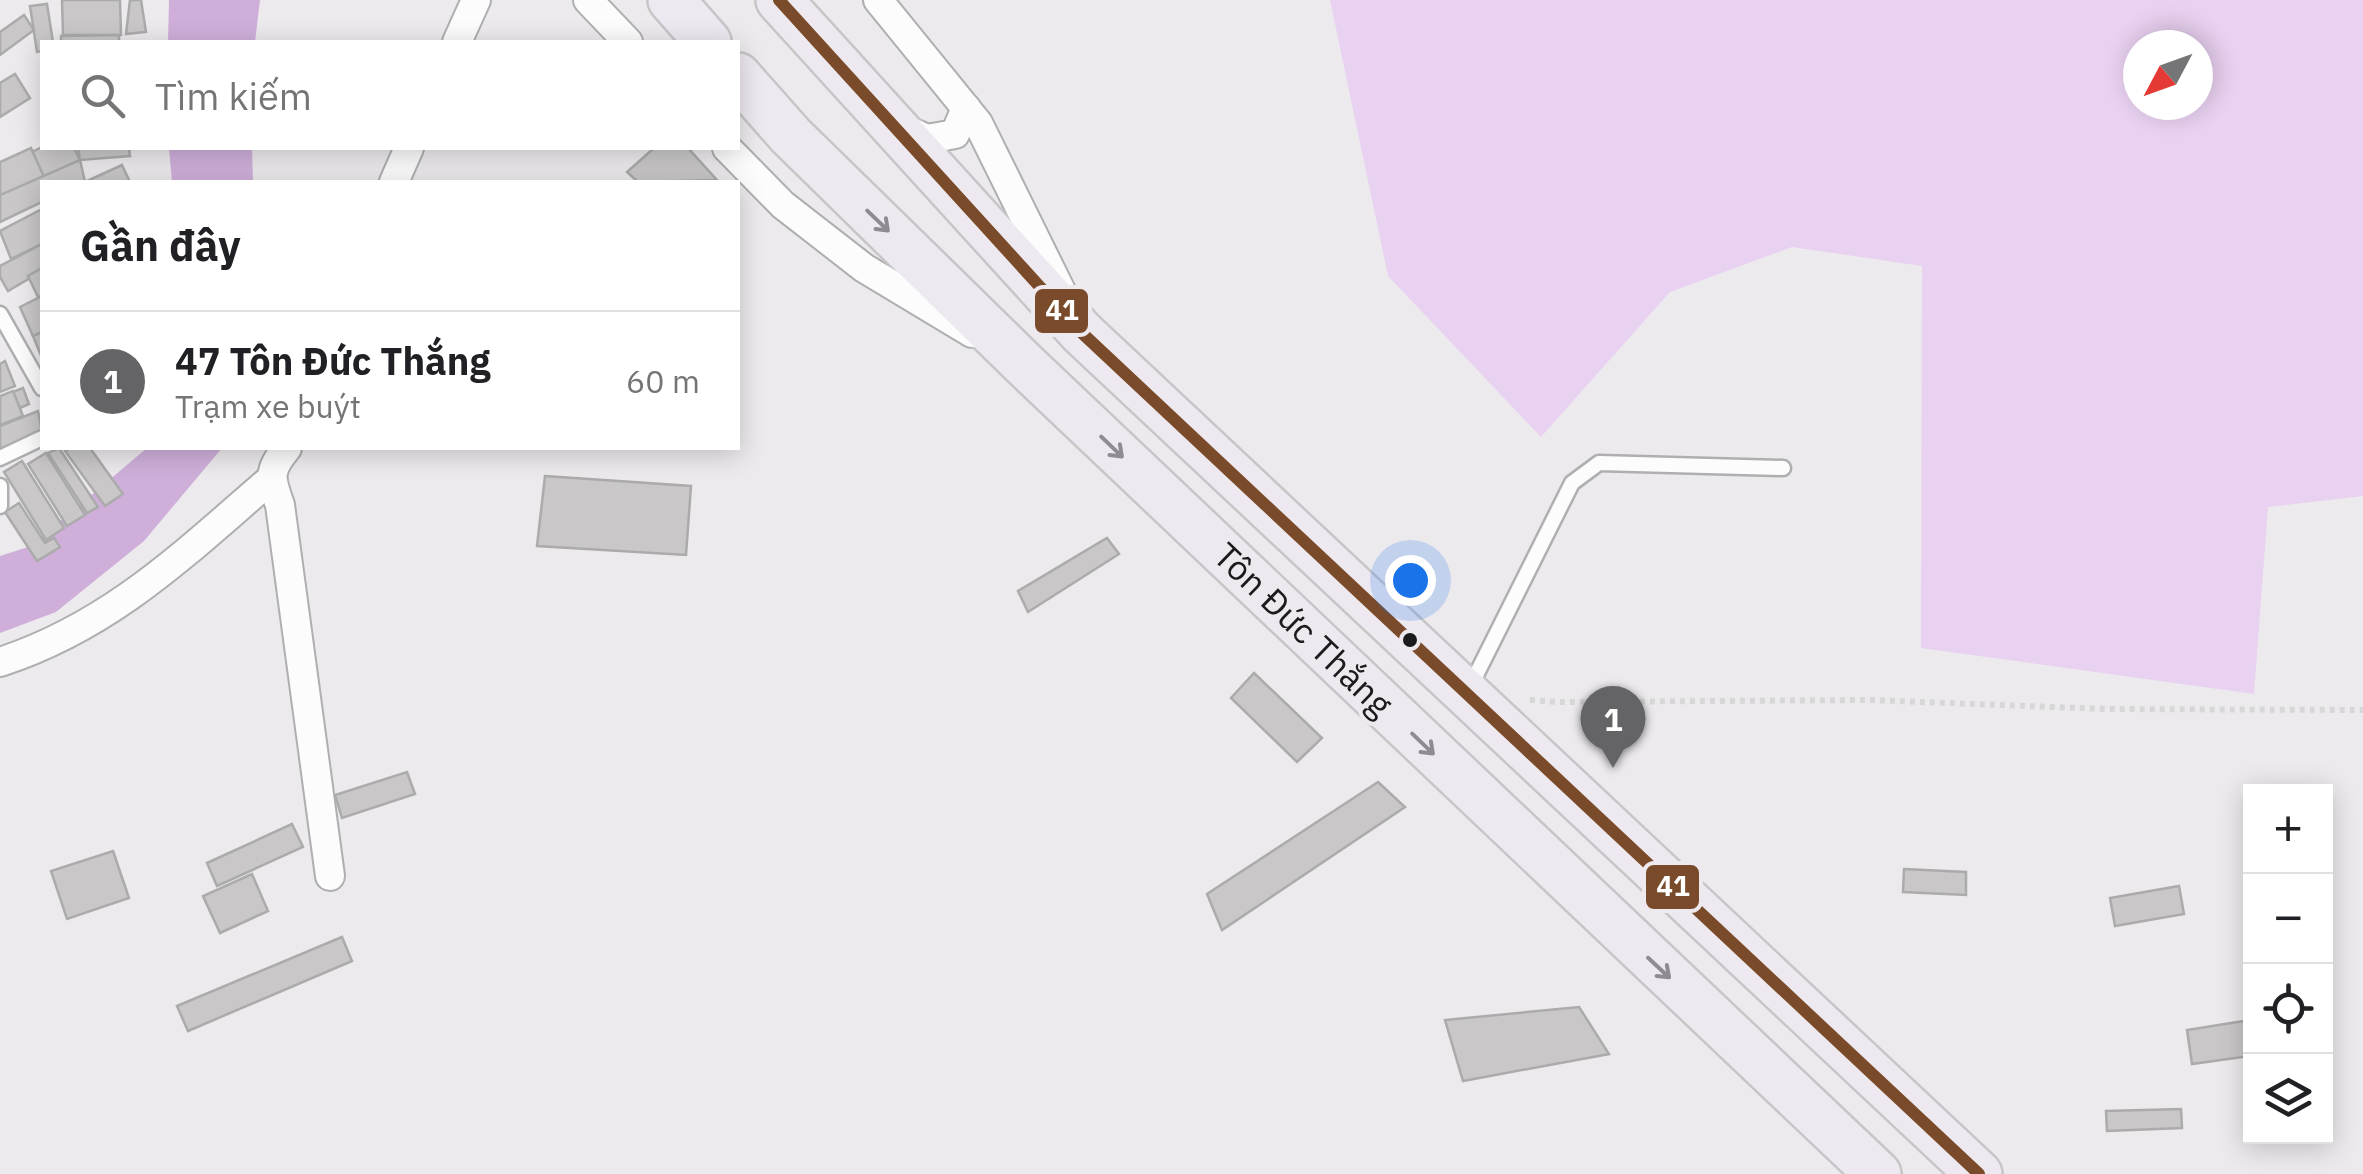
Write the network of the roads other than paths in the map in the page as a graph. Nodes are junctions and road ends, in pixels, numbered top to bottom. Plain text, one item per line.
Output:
1 (476, 0) edge
2 (588, 0) edge
3 (670, 0) edge
4 (778, 0) edge
5 (878, 0) edge
6 (458, 40) edge
7 (626, 40) edge
8 (706, 40) edge
9 (740, 78) edge
10 (966, 108) junction
11 (890, 122) junction
12 (409, 150) edge
13 (729, 150) edge
14 (834, 178) junction
15 (395, 180) edge
16 (801, 220) junction
17 (0, 314) edge
18 (1082, 333) junction
19 (1025, 365) junction
20 (40, 384) edge
21 (40, 439) edge
22 (0, 458) edge
23 (278, 463) edge
24 (1783, 468) dead end
25 (0, 486) edge
26 (0, 506) edge
27 (0, 662) edge
28 (1467, 694) junction
29 (330, 876) dead end
30 (1878, 1174) edge
31 (1979, 1174) edge

1 - 6 street
2 - 7 street
3 - 8 highway
4 - 11 highway, Tôn Đức Thắng
5 - 10 street
9 - 14 highway, Tôn Đức Thắng
10 - 11 street
10 - 18 street
11 - 18 highway, Tôn Đức Thắng
12 - 15 street
13 - 16 street
14 - 16 street
14 -> 19 highway, Tôn Đức Thắng
16 - 19 street
17 - 20 lane
18 - 28 highway, Tôn Đức Thắng
19 -> 30 highway, Tôn Đức Thắng
21 - 22 lane
23 - 27 street
23 - 29 street
24 - 28 lane
25 - 26 lane
28 - 31 highway, Tôn Đức Thắng

